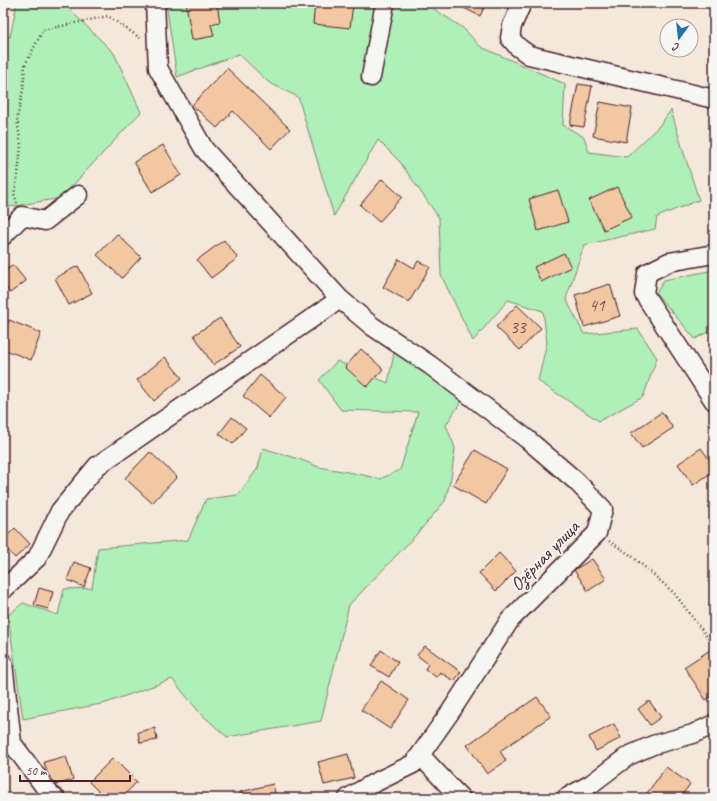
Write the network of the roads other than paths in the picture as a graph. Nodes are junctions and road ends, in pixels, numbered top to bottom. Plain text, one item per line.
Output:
1 (155, 3) edge
2 (385, 3) edge
3 (522, 3) edge
4 (371, 77) dead end
5 (714, 99) edge
6 (78, 195) dead end
7 (3, 236) edge
8 (714, 254) edge
9 (340, 299) junction
10 (708, 378) edge
11 (714, 401) edge
12 (3, 590) edge
13 (3, 664) edge
14 (714, 724) edge
15 (420, 755) junction
16 (55, 798) edge
17 (348, 798) edge
18 (461, 798) edge
19 (566, 798) edge

1 - 9 street
2 - 4 street
3 - 5 street
6 - 7 street
8 - 10 street
9 - 12 street
9 - 15 street, Озёрная улица
10 - 11 street
13 - 16 street
14 - 19 street
15 - 17 street, Озёрная улица
15 - 18 street

